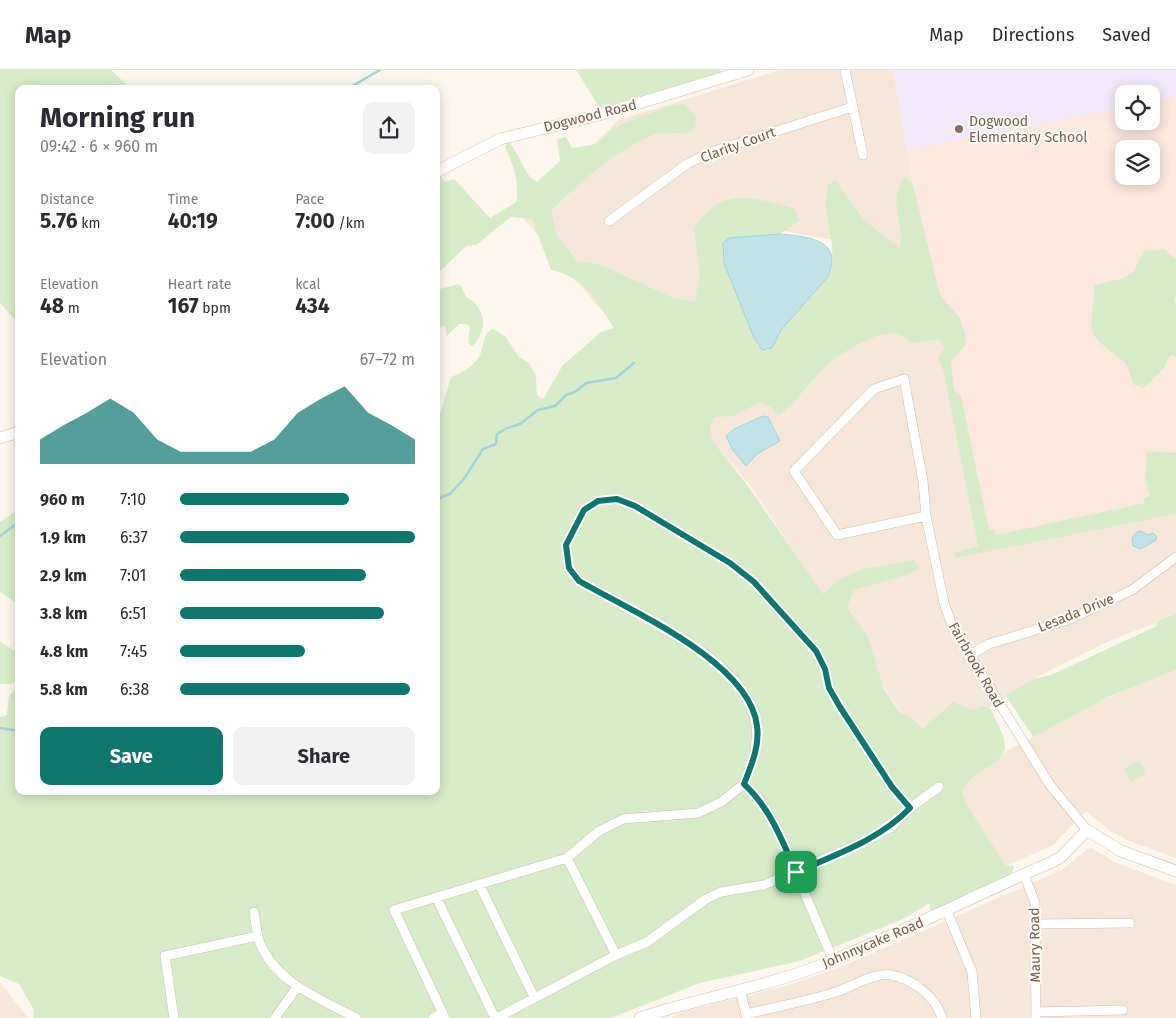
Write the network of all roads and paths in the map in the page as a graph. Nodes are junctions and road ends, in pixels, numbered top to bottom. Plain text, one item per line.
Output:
1 (748, 70) edge
2 (845, 70) edge
3 (852, 107) junction
4 (863, 155) dead end
5 (440, 170) edge
6 (609, 221) dead end
7 (15, 433) edge
8 (0, 438) edge
9 (926, 516) junction
10 (1176, 557) edge
11 (968, 656) junction
12 (744, 784) junction
13 (939, 787) dead end
14 (910, 808) junction
15 (1087, 830) junction
16 (567, 858) junction
17 (1176, 871) edge
18 (796, 872) junction
19 (1024, 874) junction
20 (480, 884) junction
21 (436, 898) junction
22 (947, 911) junction
23 (254, 912) dead end
24 (1130, 923) dead end
25 (1036, 924) junction
26 (258, 936) junction
27 (616, 955) junction
28 (833, 960) junction
29 (297, 987) junction
30 (740, 989) junction
31 (534, 997) junction
32 (1123, 1010) dead end
33 (443, 1015) edge
34 (1036, 1015) edge
35 (746, 1016) edge
36 (174, 1018) edge
37 (275, 1018) edge
38 (356, 1018) edge
39 (433, 1018) edge
40 (496, 1018) edge
41 (640, 1018) edge
42 (942, 1018) edge
43 (976, 1018) edge

1 - 5 street, Dogwood Road
2 - 3 street
3 - 4 street
3 - 6 street, Clarity Court
7 - 8 street
9 - 9 street, Fairbrook Road
9 - 11 street, Fairbrook Road
10 - 11 street, Lesada Drive
11 - 15 street, Fairbrook Road
12 - 14 street
12 - 16 street
12 - 18 street
13 - 14 street
14 - 18 street
15 - 17 street, Fairbrook Road
15 - 19 street, Johnnycake Road
16 - 20 street
16 - 27 street
18 - 27 street
18 - 28 street
19 - 22 street, Johnnycake Road
19 - 25 street, Maury Road
20 - 21 street
20 - 31 street
21 - 33 street
21 - 40 street
22 - 28 street, Johnnycake Road
22 - 43 street
23 - 26 street
24 - 25 street
25 - 34 street, Maury Road
26 - 29 street
26 - 36 street
27 - 31 street
28 - 30 street, Johnnycake Road
29 - 37 street
29 - 38 street
30 - 35 street
30 - 41 street, Johnnycake Road
31 - 40 street
32 - 34 street
33 - 39 street
35 - 42 street

